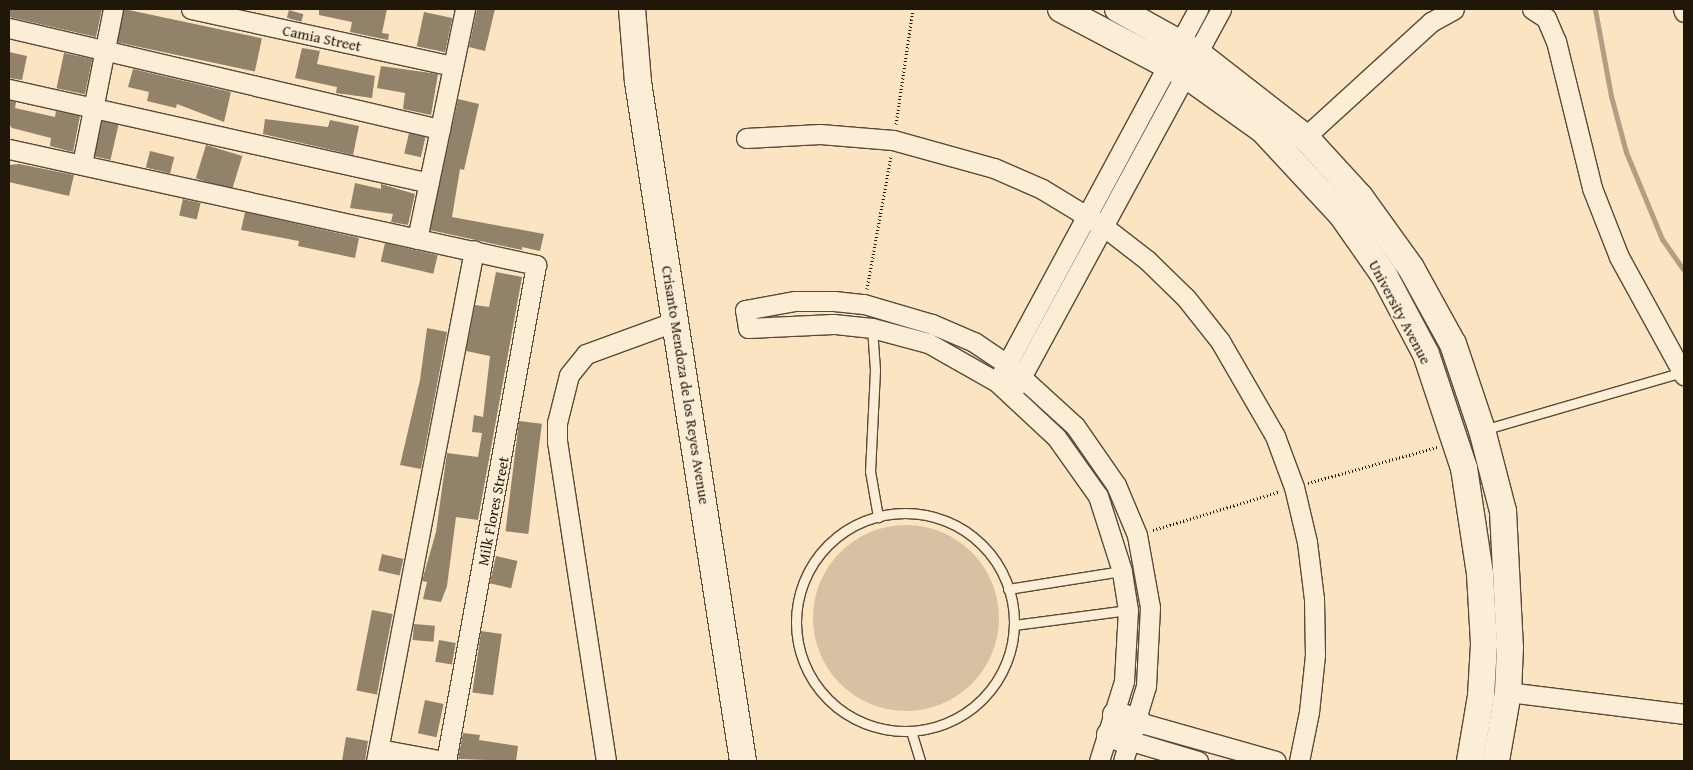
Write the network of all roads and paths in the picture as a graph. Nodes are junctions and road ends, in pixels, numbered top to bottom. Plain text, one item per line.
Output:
1 (114, 9) edge
2 (191, 9) edge
3 (465, 9) edge
4 (632, 9) edge
5 (1061, 9) edge
6 (1118, 9) edge
7 (1198, 9) edge
8 (1221, 9) edge
9 (1454, 9) edge
10 (1532, 9) edge
11 (9, 28) edge
12 (105, 51) junction
13 (1183, 59) junction
14 (453, 66) junction
15 (9, 90) edge
16 (94, 108) junction
17 (440, 129) junction
18 (1306, 137) junction
19 (746, 138) dead end
20 (9, 149) edge
21 (82, 164) junction
22 (429, 183) junction
23 (1087, 215) junction
24 (1103, 226) junction
25 (417, 238) junction
26 (474, 250) junction
27 (676, 321) junction
28 (872, 328) junction
29 (1007, 364) junction
30 (1683, 374) edge
31 (1022, 375) junction
32 (997, 382) junction
33 (1012, 395) junction
34 (1482, 430) junction
35 (878, 517) junction
36 (1122, 571) junction
37 (1008, 589) junction
38 (1128, 610) junction
39 (1014, 625) junction
40 (1508, 692) junction
41 (1684, 714) edge
42 (912, 731) junction
43 (1123, 735) edge
44 (378, 755) edge
45 (445, 761) edge
46 (606, 761) edge
47 (739, 761) edge
48 (920, 761) edge
49 (1099, 761) edge
50 (1198, 761) edge
51 (1276, 761) edge
52 (1299, 761) edge
53 (1470, 761) edge
54 (1496, 761) edge

1 - 12 street
2 - 14 street, Camia Street
3 - 14 street
4 - 27 street, Crisanto Mendoza de los Reyes Avenue
5 - 13 street, University Avenue
6 - 13 street, University Avenue
7 - 13 street
8 - 13 street
9 - 18 street
10 - 30 street
11 - 12 street
12 - 16 street
12 - 17 street
13 - 18 street, University Avenue
13 - 23 street
13 - 24 street
13 - 53 street, University Avenue
14 - 17 street
15 - 16 street
16 - 21 street
16 - 22 street
17 - 22 street
18 - 34 street, University Avenue
19 - 23 street
20 - 21 street
21 - 25 street
22 - 25 street
23 - 24 street
23 - 29 street
24 - 31 street
24 - 52 street
25 - 26 street
26 - 44 street
26 - 45 street, Milk Flores Street
27 - 46 street
27 - 47 street, Crisanto Mendoza de los Reyes Avenue
28 - 29 street
28 - 32 street
28 - 35 lane
29 - 31 street
29 - 32 street
30 - 34 lane
31 - 33 street
31 - 43 street
32 - 33 street
33 - 36 street
34 - 40 street, University Avenue
35 - 37 lane
35 - 42 lane
36 - 37 lane
36 - 38 street
37 - 39 lane
38 - 39 lane
38 - 43 street
39 - 42 lane
40 - 41 street
40 - 54 street, University Avenue
42 - 48 lane
43 - 49 street
43 - 50 street
43 - 51 street
44 - 45 street

